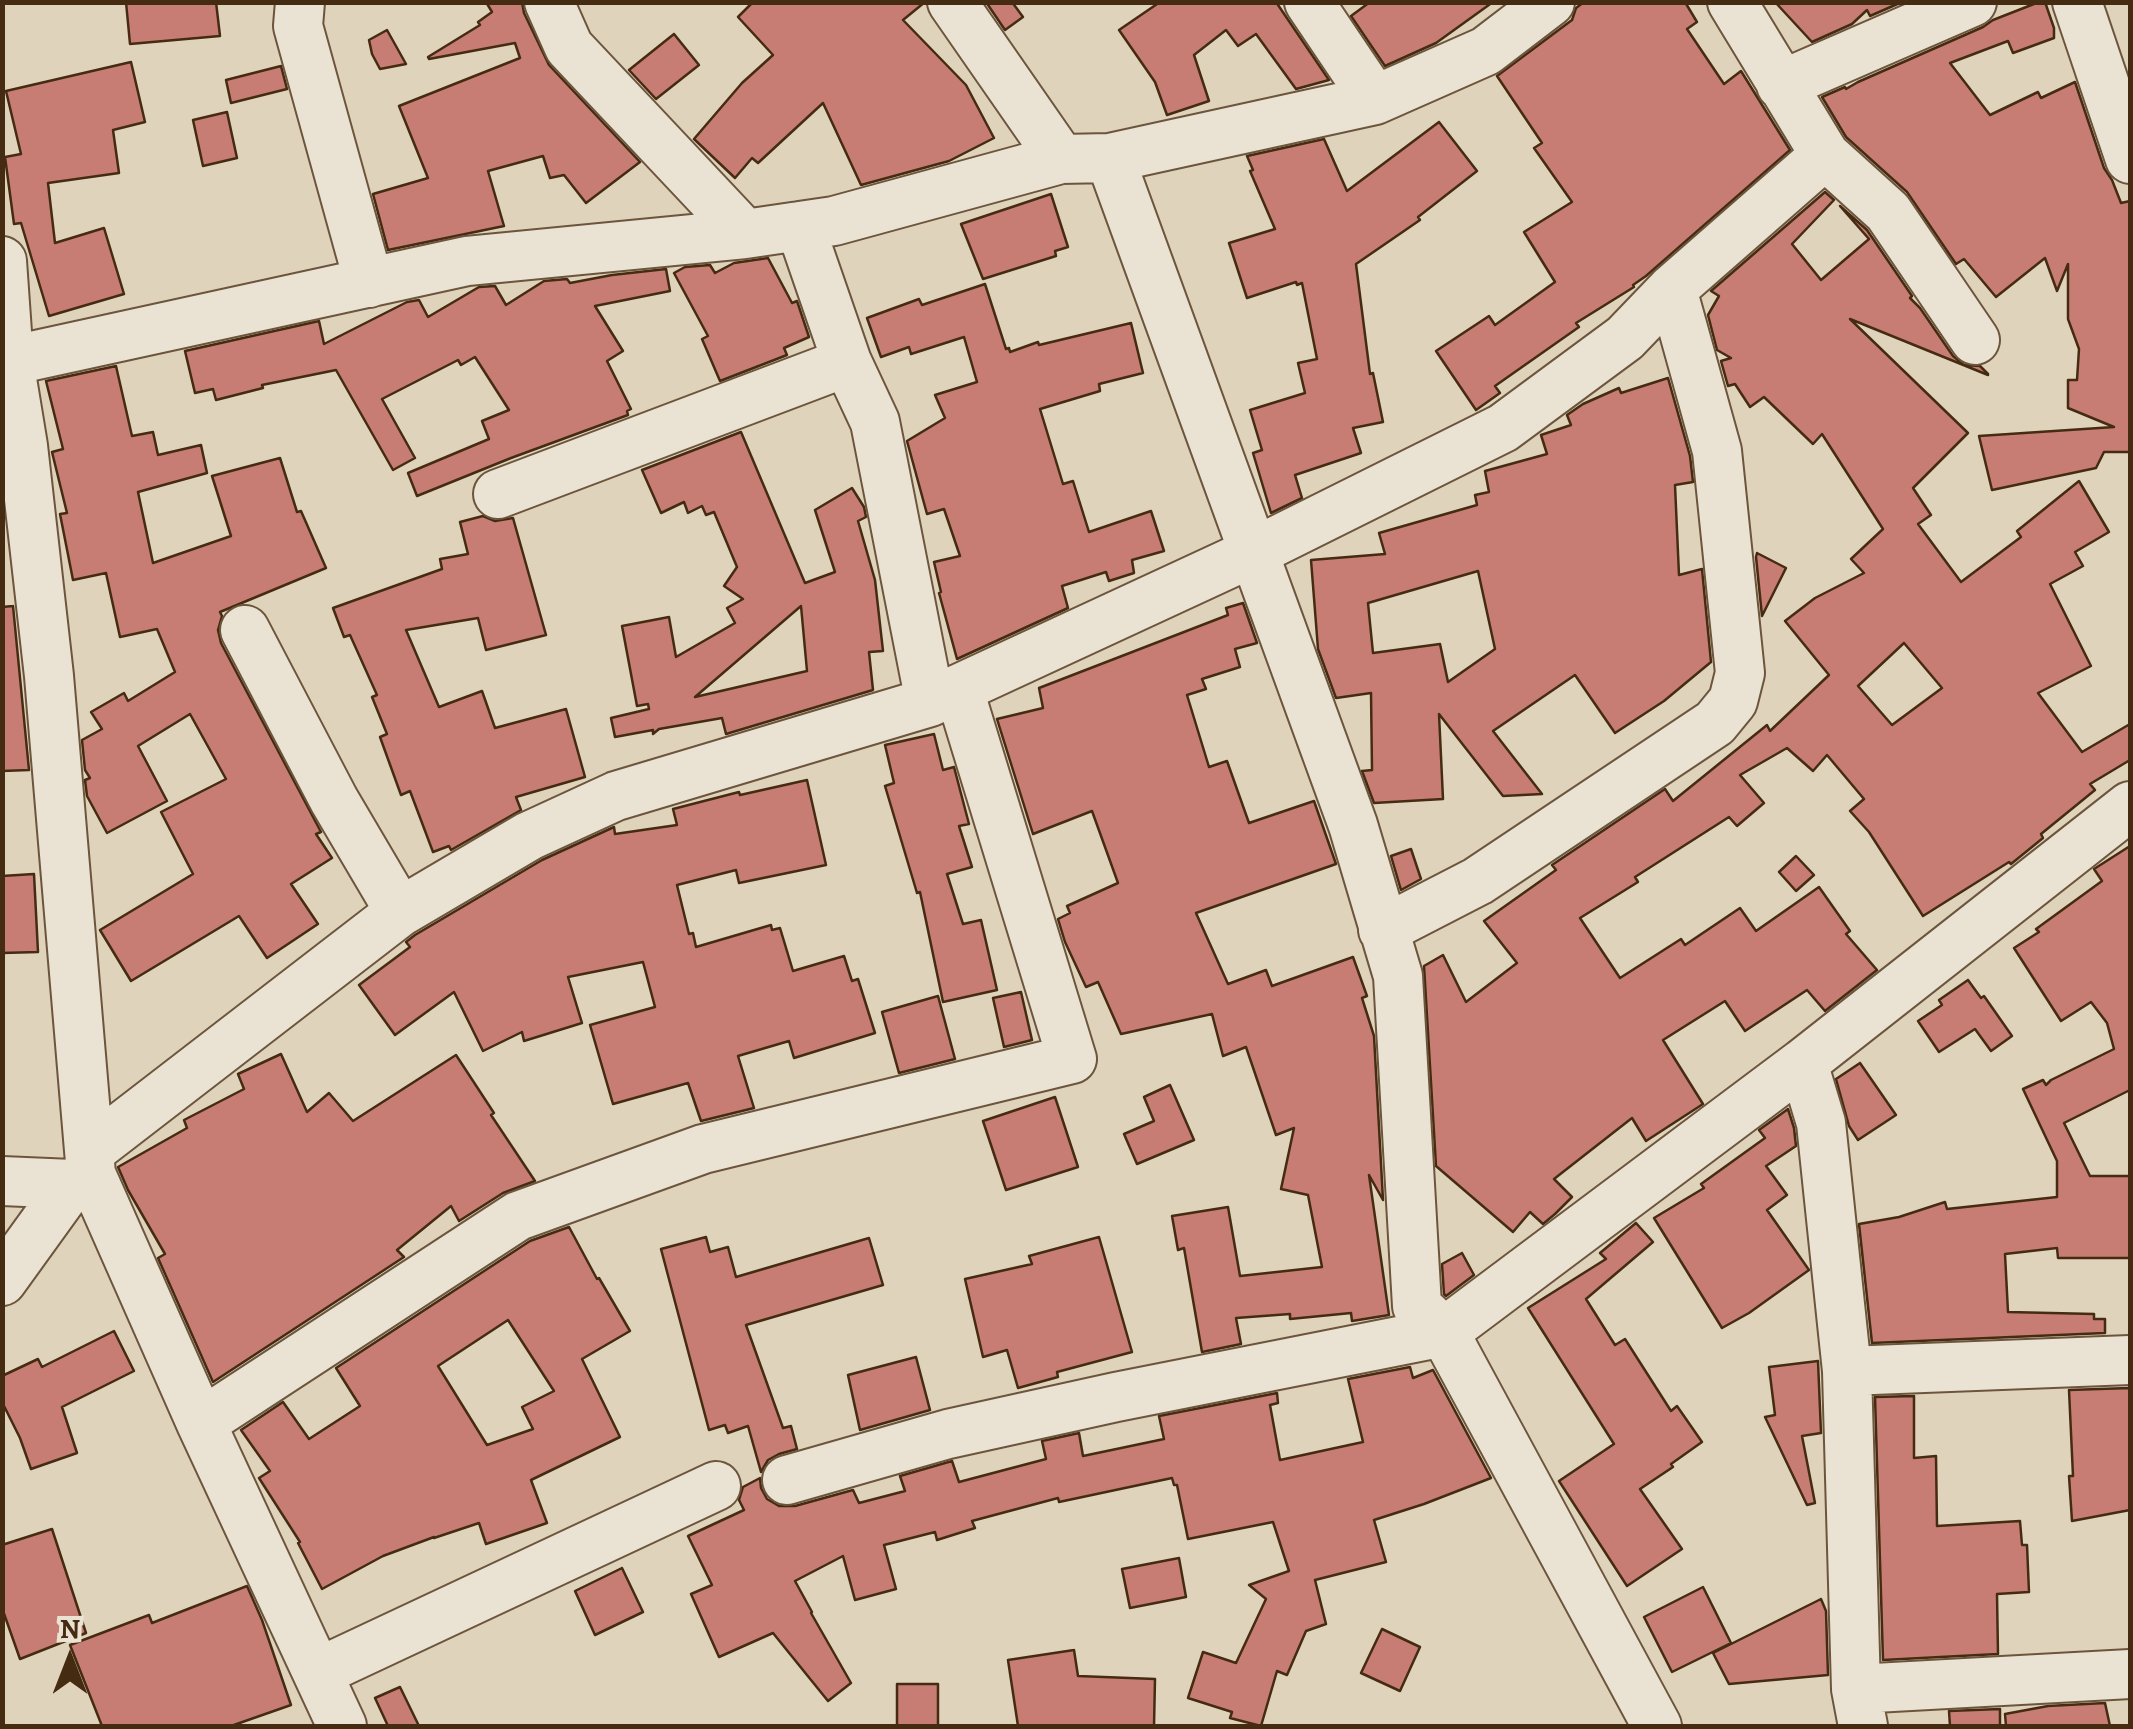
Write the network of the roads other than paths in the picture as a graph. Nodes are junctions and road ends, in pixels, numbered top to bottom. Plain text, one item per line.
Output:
1 (300, 2) edge
2 (549, 2) edge
3 (952, 2) edge
4 (1309, 2) edge
5 (1550, 2) edge
6 (1732, 2) edge
7 (1972, 2) edge
8 (2076, 2) edge
9 (1781, 85) junction
10 (1375, 100) junction
11 (1825, 154) junction
12 (1110, 158) junction
13 (1061, 159) junction
14 (2130, 159) edge
15 (800, 226) junction
16 (745, 234) junction
17 (2, 260) edge
18 (368, 283) junction
19 (1672, 289) junction
20 (1974, 340) dead end
21 (9, 361) junction
22 (847, 362) junction
23 (12, 448) edge
24 (498, 494) dead end
25 (1254, 552) junction
26 (245, 630) dead end
27 (945, 696) junction
28 (2130, 806) edge
29 (400, 912) junction
30 (1383, 930) junction
31 (1802, 1063) junction
32 (85, 1170) junction
33 (2, 1181) edge
34 (2, 1282) edge
35 (1444, 1332) junction
36 (2130, 1360) edge
37 (1847, 1371) junction
38 (201, 1423) junction
39 (787, 1480) dead end
40 (716, 1486) dead end
41 (319, 1672) junction
42 (2130, 1674) edge
43 (1859, 1708) edge
44 (342, 1726) edge
45 (1656, 1726) edge

1 - 18 street
2 - 16 street
3 - 13 street
4 - 10 street
5 - 10 street
6 - 9 street
7 - 9 street
8 - 14 street
9 - 11 street
10 - 12 street
11 - 19 street
11 - 20 street
12 - 13 street
12 - 25 street
13 - 15 street
15 - 16 street
15 - 22 street
16 - 18 street
17 - 21 street
18 - 21 street
19 - 25 street
19 - 30 street
21 - 23 street
22 - 24 street
22 - 27 street
23 - 32 street
25 - 27 street
25 - 30 street
26 - 29 street
27 - 29 street
27 - 38 street
28 - 31 street
29 - 32 street
30 - 35 street
31 - 35 street
31 - 37 street
32 - 33 street
32 - 34 street
32 - 38 street
35 - 39 street
35 - 45 street
36 - 37 street
37 - 43 street
38 - 41 street
40 - 41 street
41 - 44 street
42 - 43 street

